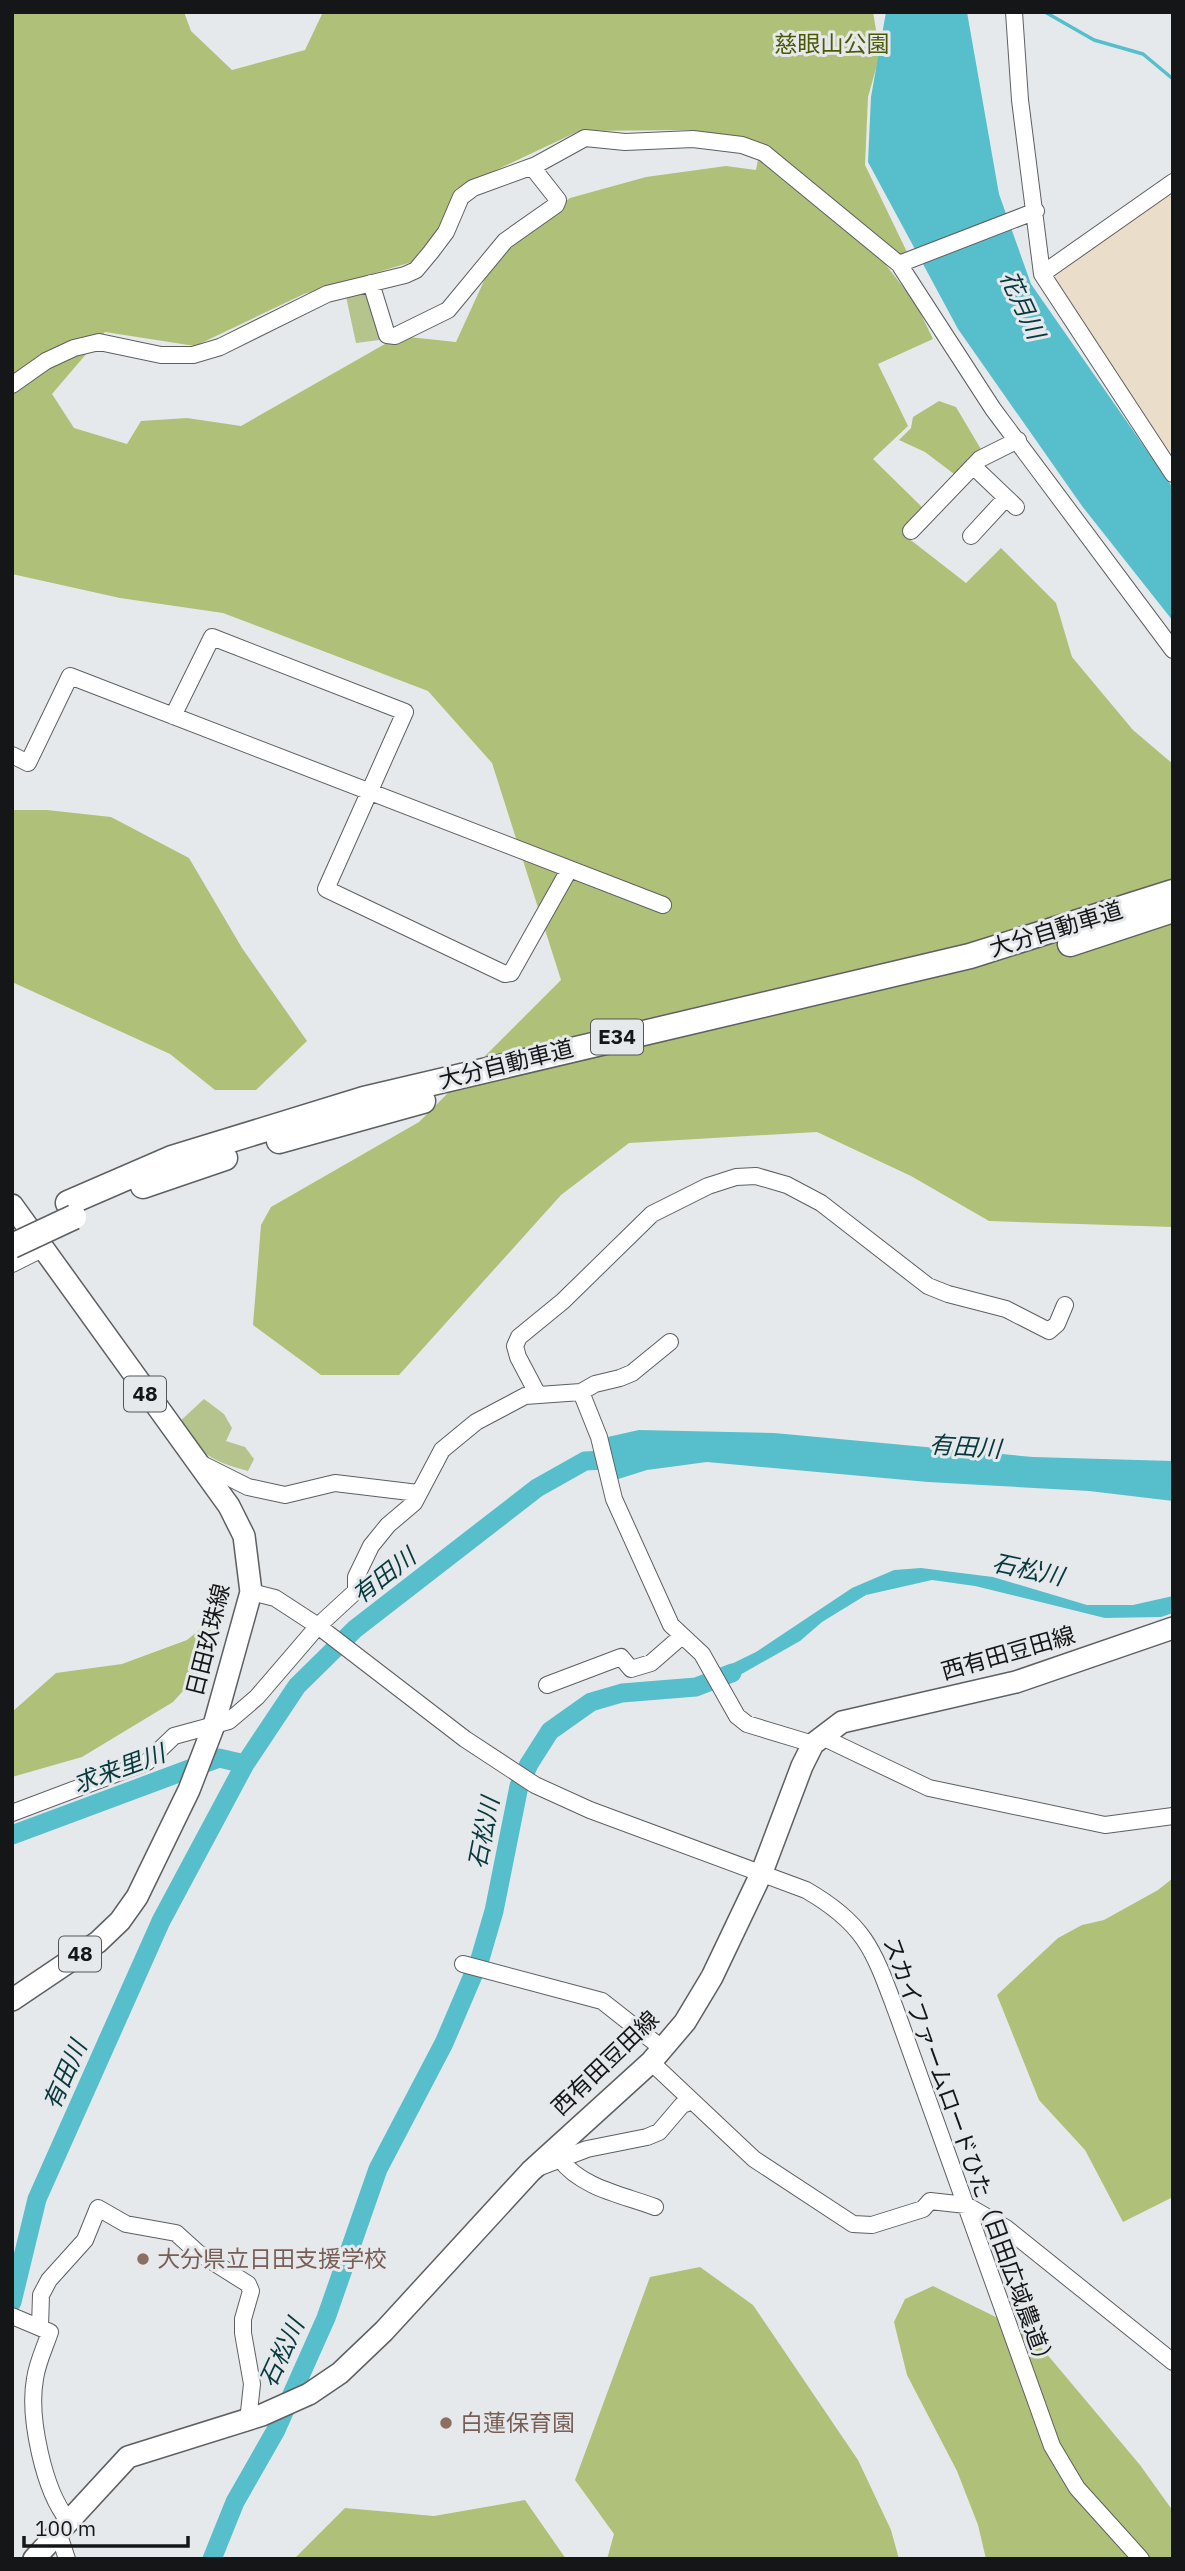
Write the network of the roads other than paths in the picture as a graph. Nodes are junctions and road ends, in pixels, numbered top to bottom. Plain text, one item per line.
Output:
1 (1014, 12) edge
2 (532, 167) junction
3 (1173, 183) edge
4 (1036, 211) junction
5 (899, 264) junction
6 (1042, 274) junction
7 (371, 283) junction
8 (12, 385) edge
9 (1018, 440) junction
10 (973, 466) junction
11 (1173, 474) edge
12 (911, 531) dead end
13 (971, 536) dead end
14 (1173, 650) edge
15 (173, 716) junction
16 (12, 755) edge
17 (368, 792) junction
18 (569, 870) junction
19 (1173, 892) edge
20 (663, 905) dead end
21 (1173, 910) edge
22 (12, 1205) edge
23 (71, 1210) junction
24 (12, 1229) edge
25 (12, 1246) edge
26 (42, 1249) junction
27 (12, 1264) edge
28 (1065, 1305) dead end
29 (670, 1342) dead end
30 (581, 1392) junction
31 (537, 1393) junction
32 (194, 1460) junction
33 (418, 1493) junction
34 (251, 1592) junction
35 (318, 1626) junction
36 (1173, 1628) edge
37 (682, 1636) junction
38 (547, 1685) dead end
39 (214, 1725) junction
40 (817, 1740) junction
41 (12, 1813) edge
42 (1173, 1816) edge
43 (762, 1872) junction
44 (463, 1964) dead end
45 (12, 2000) edge
46 (657, 2056) junction
47 (690, 2102) junction
48 (559, 2160) junction
49 (531, 2171) junction
50 (966, 2205) junction
51 (655, 2207) dead end
52 (12, 2316) edge
53 (35, 2325) junction
54 (1173, 2362) edge
55 (255, 2418) junction
56 (63, 2526) junction
57 (34, 2559) edge
58 (67, 2559) edge
59 (1141, 2559) edge

1 - 4 street
2 - 5 street
2 - 7 street
2 - 7 street
3 - 6 street
4 - 5 street
4 - 6 street
5 - 9 street
6 - 11 street
7 - 8 street
9 - 10 street
9 - 14 street
10 - 12 street
10 - 13 street
15 - 16 street
15 - 17 street
15 - 17 street
17 - 18 street
17 - 18 street
18 - 20 street
19 - 23 highway, 大分自動車道 / E34
21 - 23 highway, 大分自動車道 / E34
22 - 26 main road, 日田玖珠線 / 48
23 - 24 highway, 大分自動車道 / E34
23 - 25 highway, 大分自動車道 / E34, bridge
26 - 27 street
26 - 32 main road, 日田玖珠線 / 48
28 - 31 street
29 - 30 street
30 - 31 street
30 - 37 street
31 - 33 street
32 - 33 street
32 - 34 main road, 日田玖珠線 / 48
33 - 35 street
34 - 35 street, スカイファームロードひた（日田広域農道）
34 - 39 main road, 日田玖珠線 / 48
35 - 39 street
35 - 43 street, スカイファームロードひた（日田広域農道）
36 - 40 main road, 西有田豆田線
37 - 38 street
37 - 40 street
39 - 41 street
39 - 45 main road, 日田玖珠線 / 48
40 - 42 street
40 - 43 main road, 西有田豆田線
43 - 46 main road, 西有田豆田線
43 - 50 street, スカイファームロードひた（日田広域農道）
44 - 46 street
46 - 47 street
46 - 49 main road, 西有田豆田線
47 - 48 street
47 - 50 street
48 - 49 street
48 - 51 street
49 - 55 main road, 西有田豆田線
50 - 54 street
50 - 59 street, スカイファームロードひた（日田広域農道）
52 - 53 street
53 - 55 street
53 - 56 street
55 - 56 main road, 西有田豆田線
56 - 57 main road, 西有田豆田線
56 - 58 street

